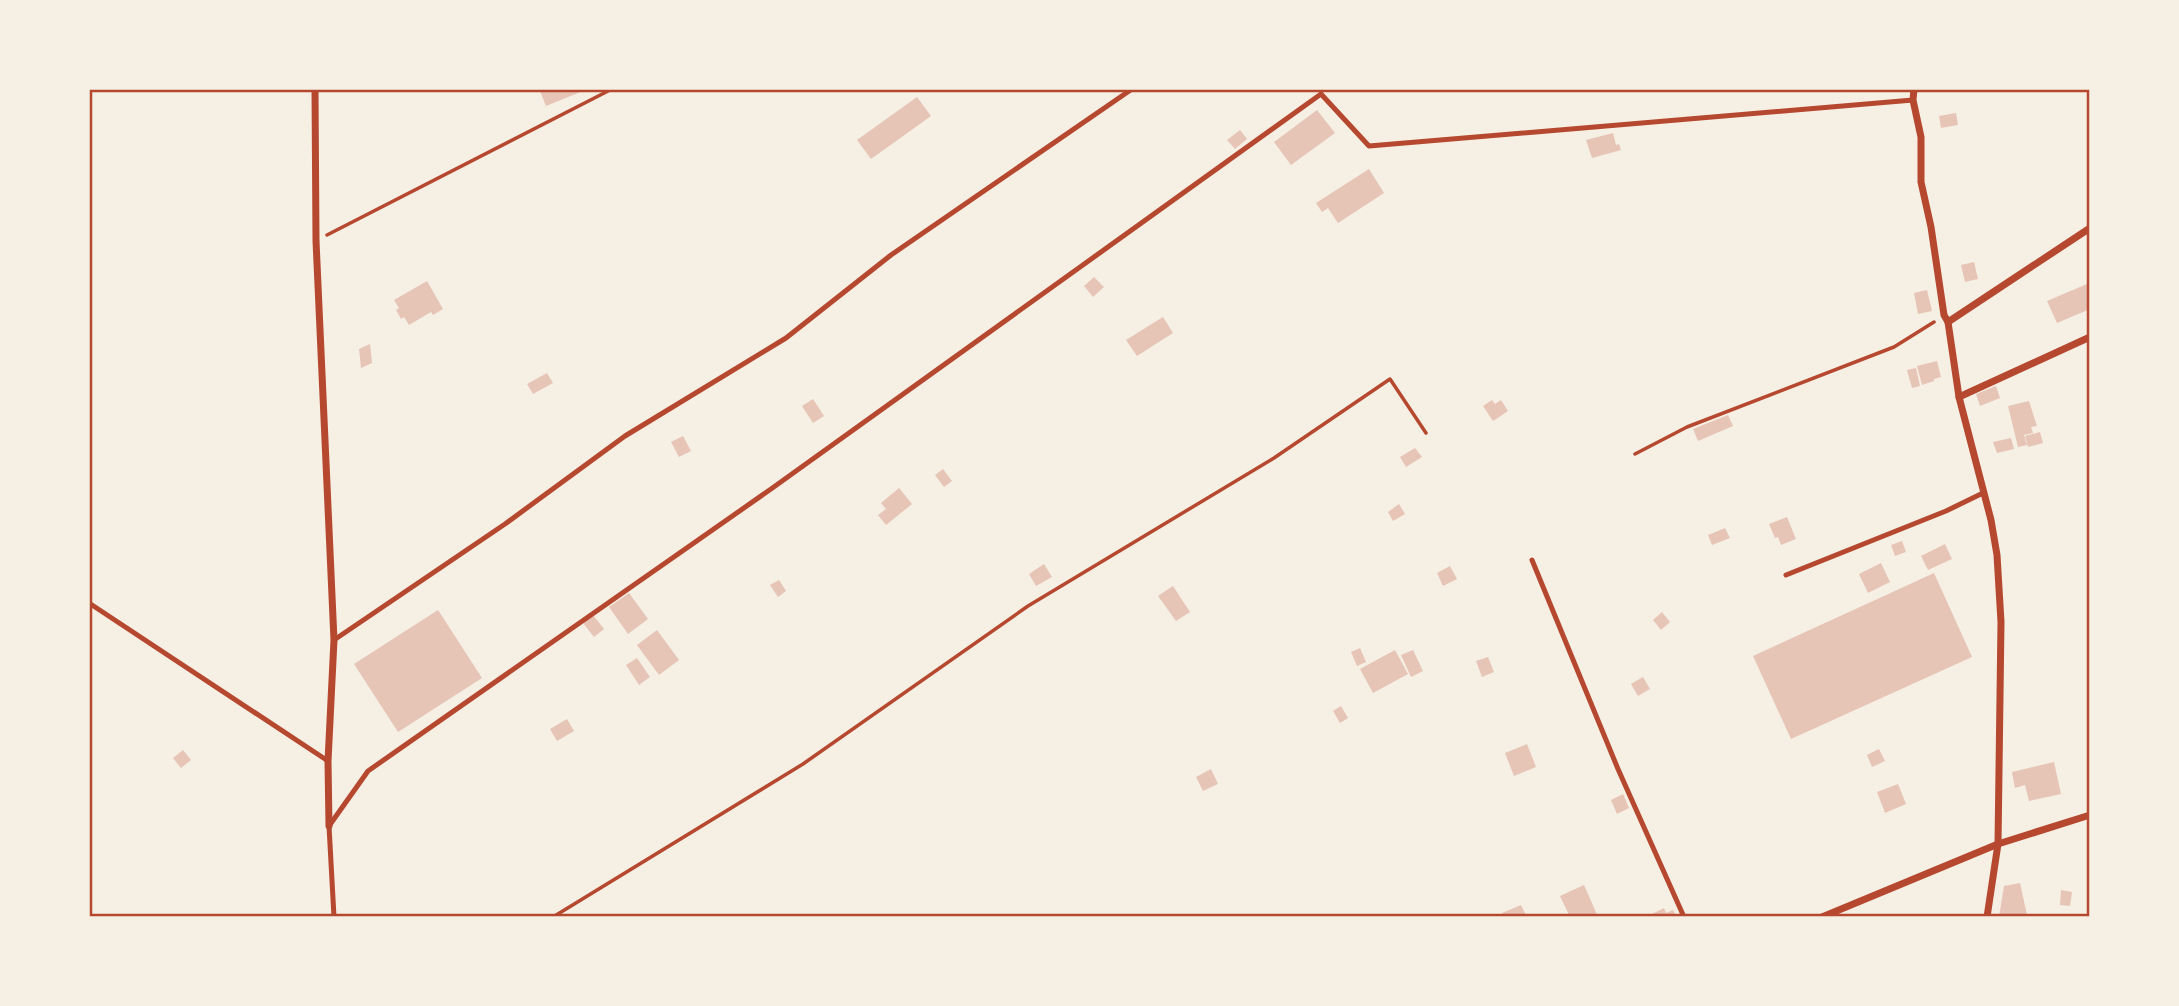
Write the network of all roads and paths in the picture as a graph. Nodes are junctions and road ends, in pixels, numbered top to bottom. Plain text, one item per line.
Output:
1 (315, 89) edge
2 (612, 89) edge
3 (1132, 89) edge
4 (1914, 89) edge
5 (1913, 100) junction
6 (2090, 228) edge
7 (316, 241) junction
8 (1946, 319) junction
9 (2090, 337) edge
10 (1959, 397) junction
11 (1426, 433) dead end
12 (1635, 454) dead end
13 (1983, 493) junction
14 (1532, 561) dead end
15 (1786, 575) dead end
16 (89, 603) edge
17 (334, 640) junction
18 (328, 761) junction
19 (2090, 815) edge
20 (329, 826) junction
21 (1998, 844) junction
22 (334, 917) edge
23 (553, 917) edge
24 (1684, 917) edge
25 (1822, 917) edge
26 (1987, 917) edge

1 - 7 street
2 - 7 path
3 - 17 lane
4 - 5 street
5 - 8 street
5 - 20 lane
6 - 8 street
7 - 17 street
8 - 10 street
8 - 12 path
9 - 10 street
10 - 13 street
11 - 23 path
13 - 15 lane
13 - 21 street
14 - 24 lane
16 - 18 lane
17 - 18 street
18 - 20 street
19 - 21 street
20 - 22 lane
21 - 25 street
21 - 26 street

